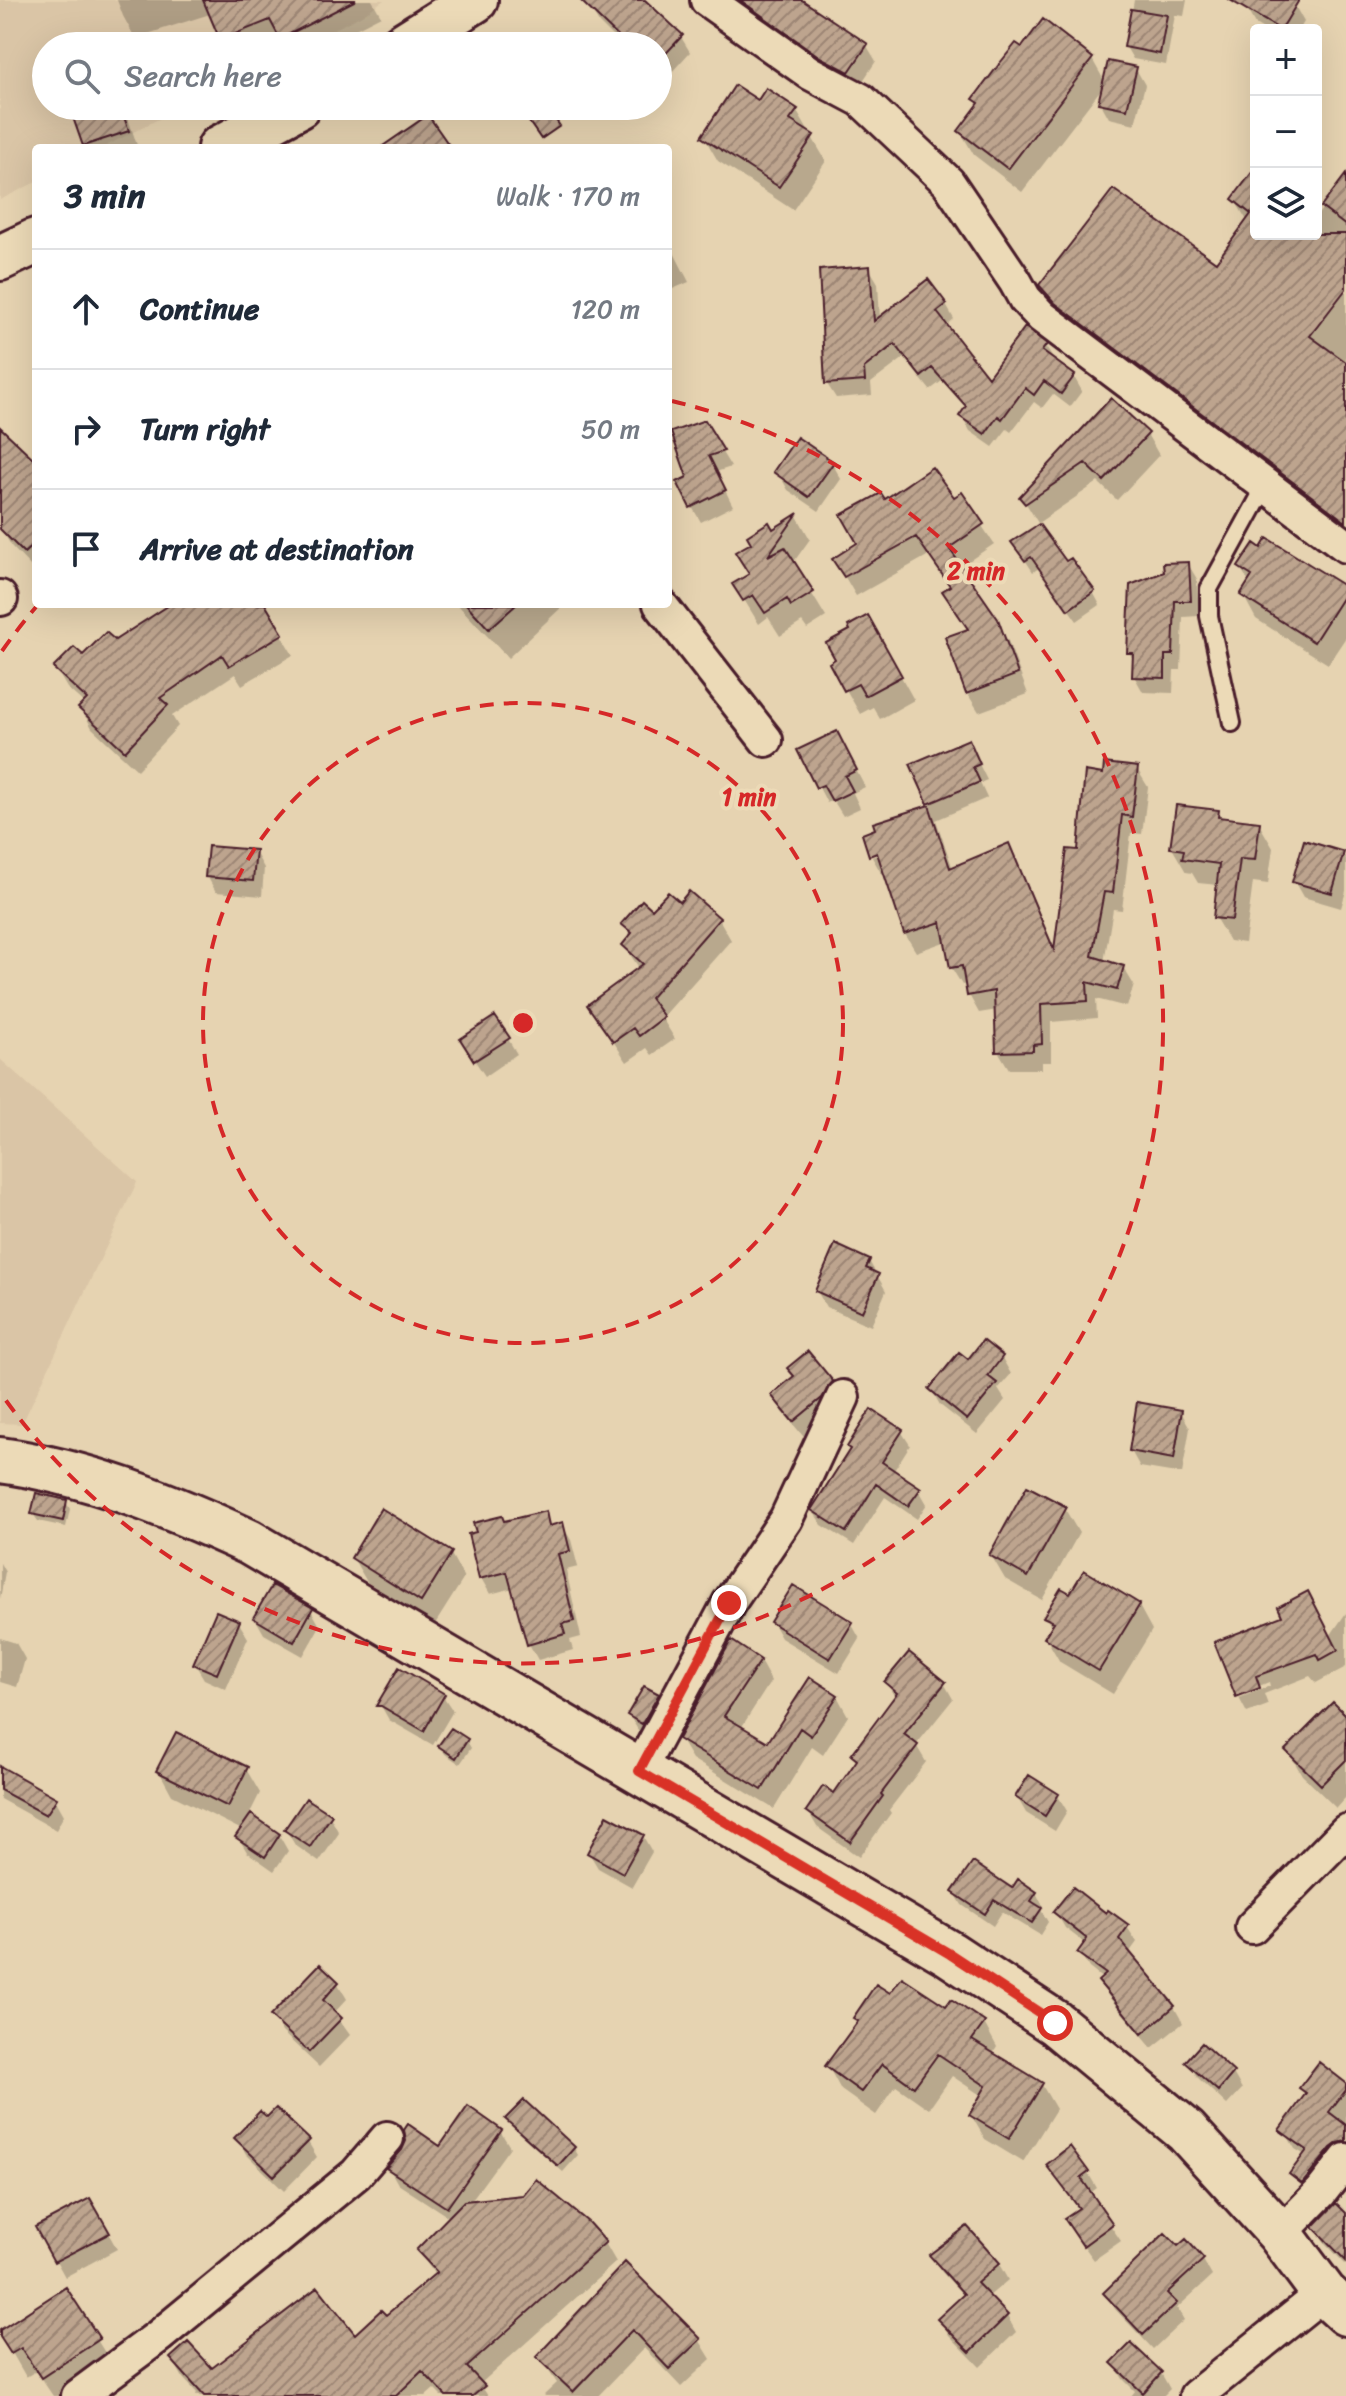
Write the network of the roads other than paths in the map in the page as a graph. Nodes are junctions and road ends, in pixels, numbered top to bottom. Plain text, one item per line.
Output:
1 (475, 0) edge
2 (707, 0) edge
3 (424, 32) edge
4 (276, 120) edge
5 (237, 144) edge
6 (32, 243) edge
7 (0, 258) edge
8 (1266, 485) junction
9 (1346, 546) edge
10 (663, 608) edge
11 (1232, 723) dead end
12 (766, 740) dead end
13 (843, 1397) dead end
14 (0, 1460) edge
15 (639, 1771) junction
16 (1346, 1831) edge
17 (1252, 1927) dead end
18 (387, 2138) dead end
19 (1346, 2160) edge
20 (1280, 2234) junction
21 (1335, 2303) edge
22 (78, 2396) edge
23 (1196, 2396) edge

1 - 3 main road
2 - 8 street
4 - 5 main road
6 - 7 main road
8 - 9 street
8 - 11 lane
10 - 12 street
13 - 15 street
14 - 15 main road
15 - 20 main road
16 - 17 street
18 - 22 street
19 - 20 street
20 - 21 main road
21 - 23 street

